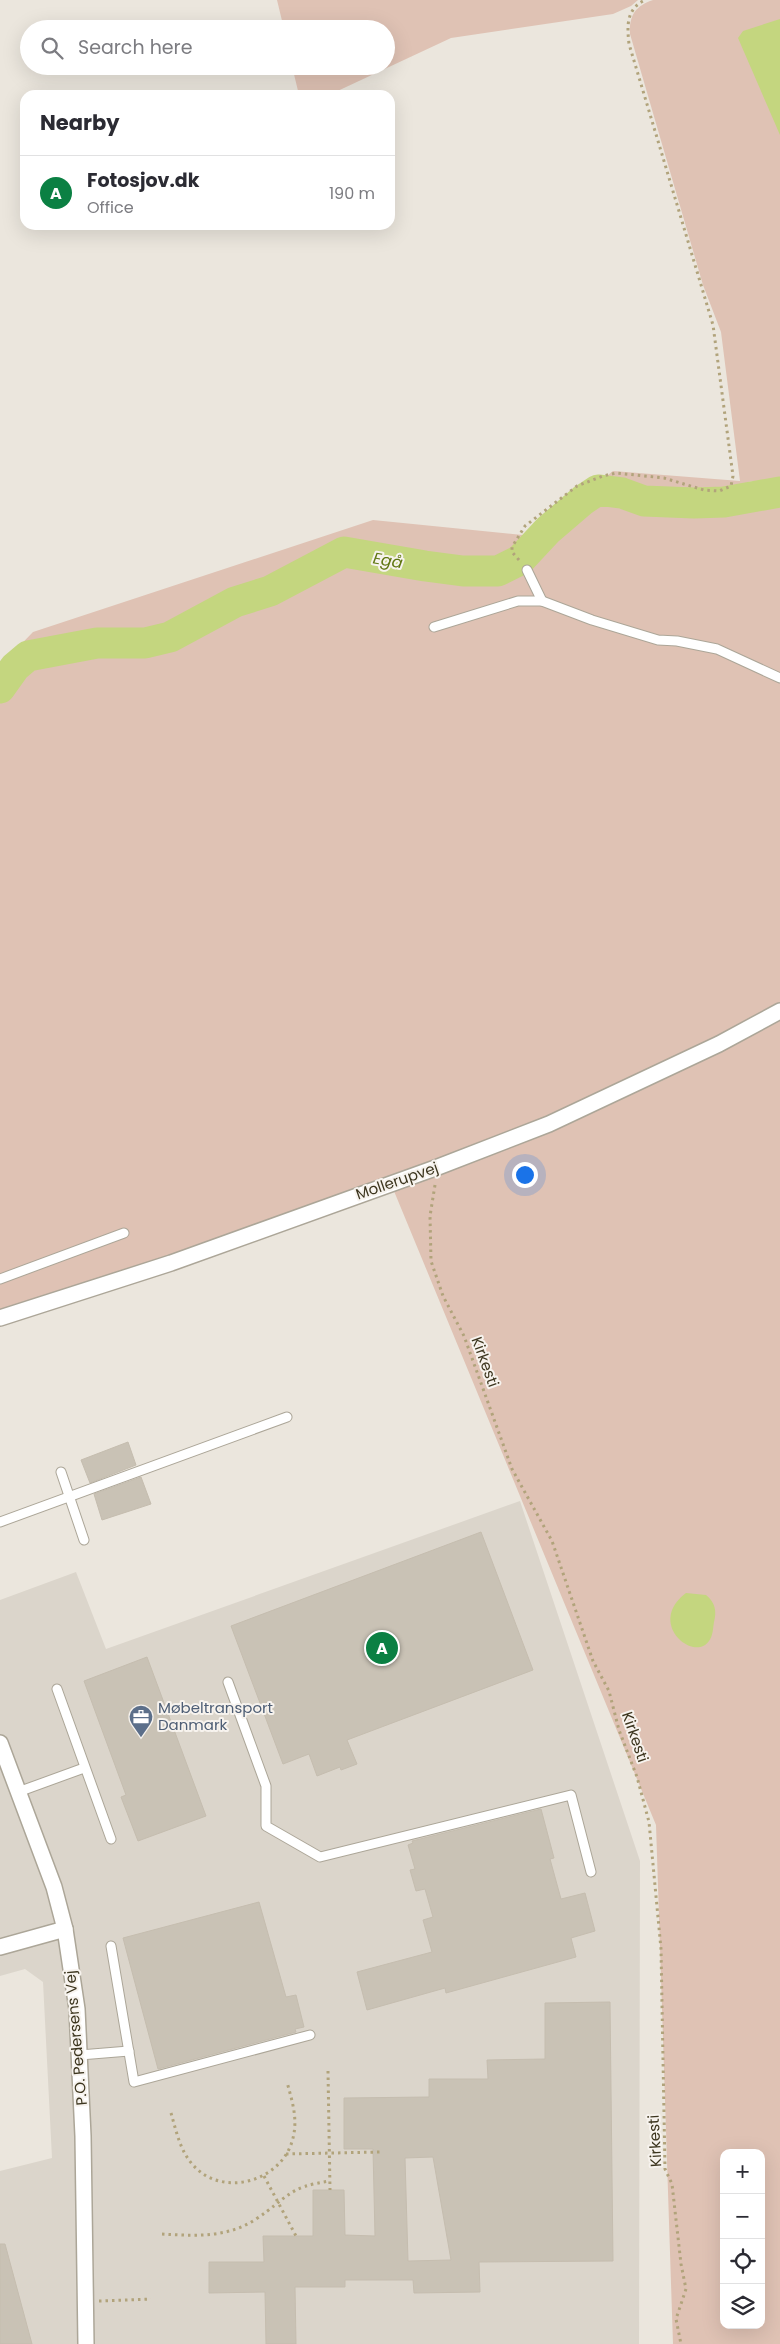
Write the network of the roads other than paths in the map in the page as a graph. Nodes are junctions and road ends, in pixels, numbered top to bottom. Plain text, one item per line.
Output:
1 (528, 570) dead end
2 (542, 601) junction
3 (434, 627) dead end
4 (780, 678) edge
5 (780, 1011) edge
6 (124, 1233) dead end
7 (0, 1279) edge
8 (0, 1318) edge
9 (287, 1417) dead end
10 (61, 1472) dead end
11 (69, 1497) junction
12 (0, 1522) edge
13 (84, 1540) dead end
14 (228, 1682) dead end
15 (57, 1689) dead end
16 (0, 1743) edge
17 (84, 1768) junction
18 (18, 1792) junction
19 (111, 1839) dead end
20 (591, 1872) dead end
21 (65, 1929) junction
22 (111, 1946) dead end
23 (0, 1947) edge
24 (310, 2035) dead end
25 (129, 2051) junction
26 (80, 2055) junction
27 (86, 2344) edge

1 - 2 lane
2 - 3 lane
2 - 4 lane
5 - 8 street, Mollerupvej
6 - 7 lane
9 - 11 lane
10 - 11 lane
11 - 12 lane
11 - 13 lane
14 - 20 lane
15 - 17 lane
16 - 18 street, P.O. Pedersens Vej
17 - 18 lane
17 - 19 lane
18 - 21 street, P.O. Pedersens Vej
21 - 23 street
21 - 26 street, P.O. Pedersens Vej
22 - 25 lane
24 - 25 lane
25 - 26 lane
26 - 27 street, P.O. Pedersens Vej

